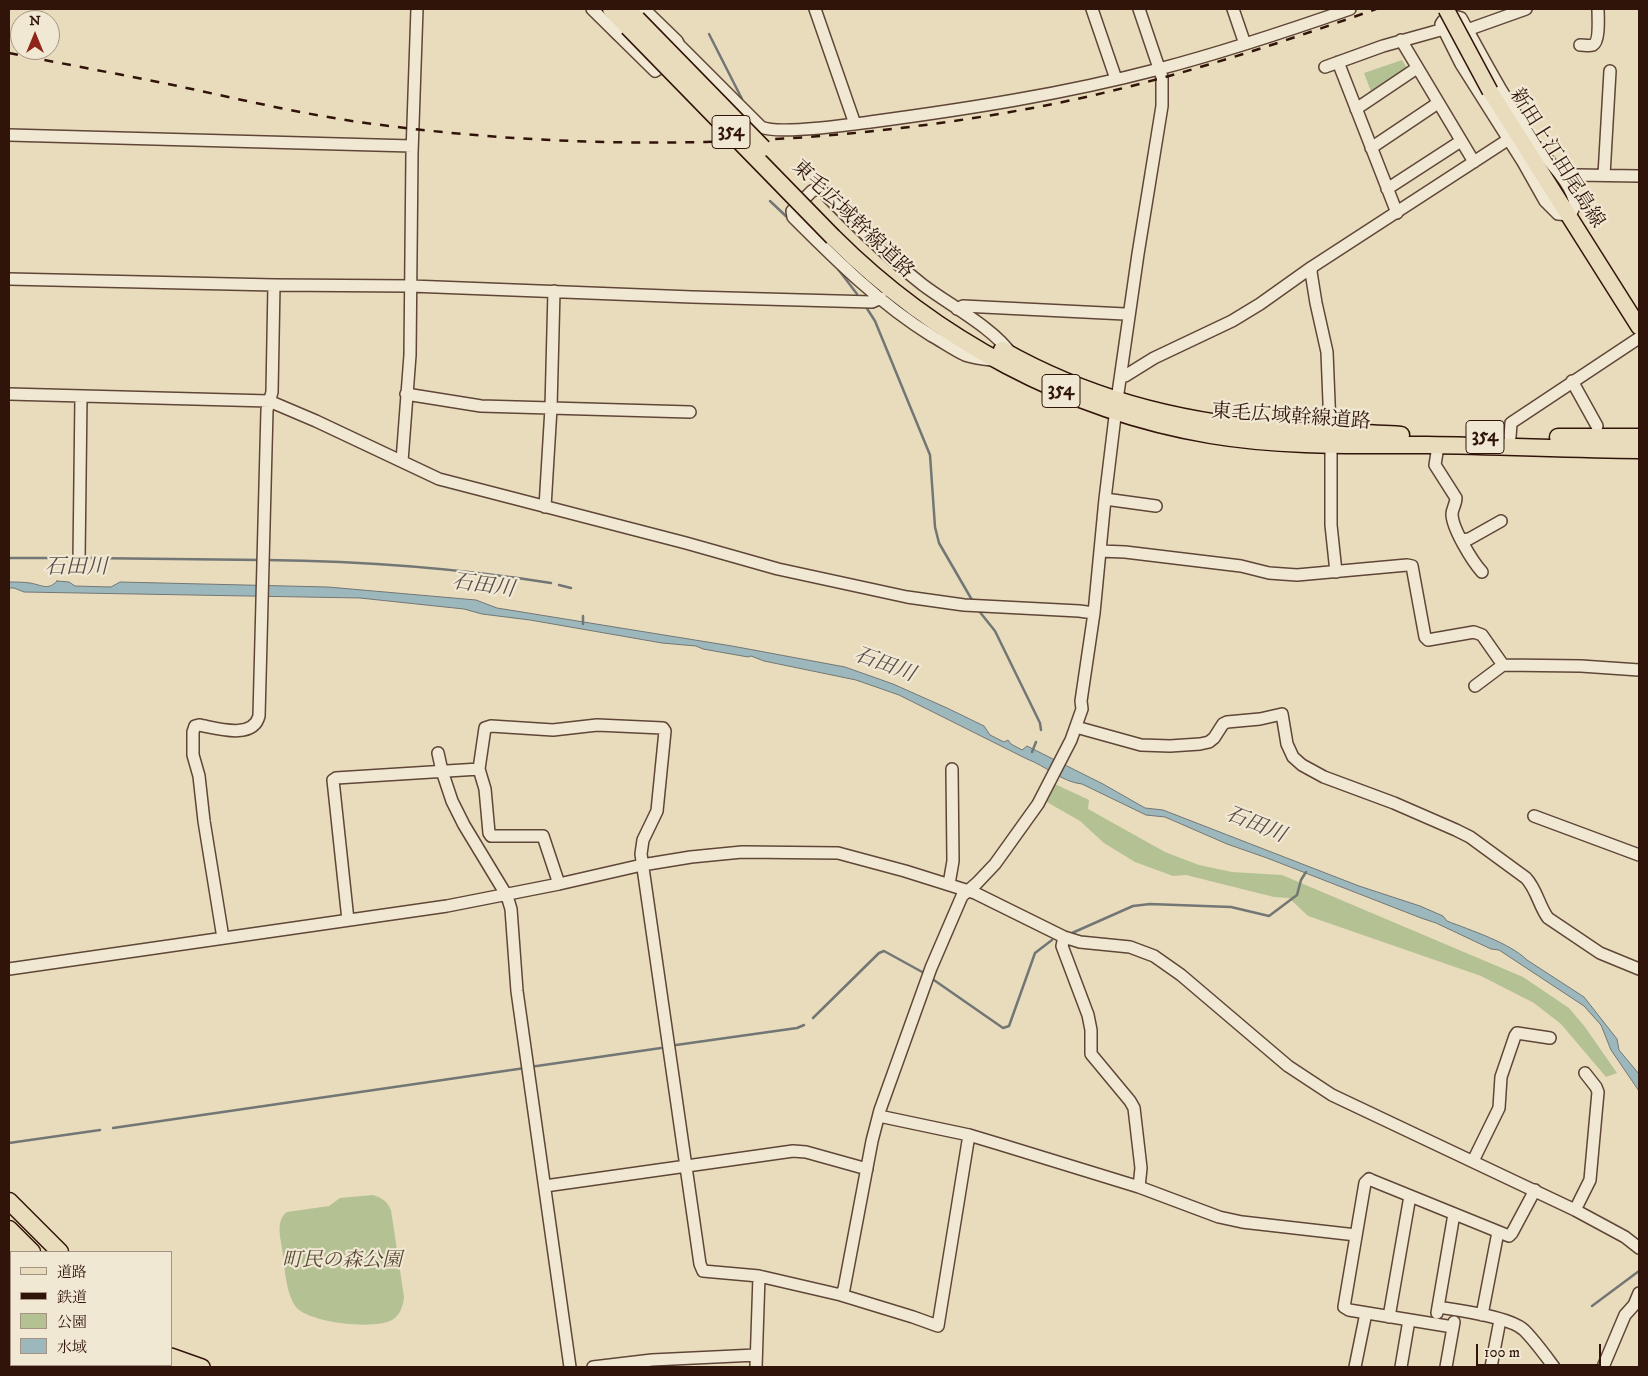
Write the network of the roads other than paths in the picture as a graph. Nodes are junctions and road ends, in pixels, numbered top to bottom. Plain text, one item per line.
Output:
1 (417, 9) edge
2 (592, 9) edge
3 (611, 9) edge
4 (815, 9) edge
5 (1092, 9) edge
6 (1140, 9) edge
7 (1233, 9) edge
8 (1350, 9) edge
9 (1446, 9) edge
10 (1526, 9) edge
11 (1598, 9) edge
12 (634, 16) edge
13 (1444, 29) junction
14 (1467, 30) junction
15 (1401, 40) junction
16 (678, 43) junction
17 (1245, 44) junction
18 (1580, 45) dead end
19 (1338, 62) junction
20 (1325, 67) dead end
21 (1417, 68) junction
22 (1160, 69) junction
23 (1610, 71) dead end
24 (1116, 80) junction
25 (1438, 103) junction
26 (1356, 109) junction
27 (855, 124) junction
28 (9, 134) edge
29 (1509, 140) junction
30 (1460, 141) junction
31 (1371, 148) junction
32 (412, 150) junction
33 (1474, 162) junction
34 (1604, 175) junction
35 (1639, 176) edge
36 (1564, 179) junction
37 (1387, 189) junction
38 (1397, 213) junction
39 (1569, 215) junction
40 (1312, 267) junction
41 (9, 279) edge
42 (274, 285) junction
43 (411, 286) junction
44 (554, 291) junction
45 (881, 298) junction
46 (957, 309) junction
47 (1129, 316) junction
48 (1639, 327) edge
49 (1639, 338) edge
50 (1006, 358) junction
51 (1121, 376) junction
52 (1572, 381) junction
53 (9, 394) edge
54 (406, 394) junction
55 (81, 396) junction
56 (269, 401) junction
57 (1117, 406) junction
58 (551, 408) junction
59 (690, 412) dead end
60 (1597, 426) dead end
61 (1639, 437) edge
62 (1331, 438) junction
63 (1510, 438) junction
64 (1438, 446) junction
65 (1639, 450) edge
66 (402, 461) junction
67 (1105, 499) junction
68 (1156, 506) dead end
69 (545, 507) junction
70 (1501, 520) dead end
71 (1461, 540) junction
72 (1100, 551) junction
73 (79, 560) dead end
74 (1336, 572) junction
75 (1482, 572) dead end
76 (1094, 613) junction
77 (1503, 665) junction
78 (1639, 670) edge
79 (1475, 686) dead end
80 (1076, 727) junction
81 (438, 753) dead end
82 (479, 769) junction
83 (952, 769) dead end
84 (442, 771) junction
85 (1534, 816) dead end
86 (1639, 855) edge
87 (642, 865) junction
88 (559, 884) junction
89 (949, 884) junction
90 (968, 890) junction
91 (507, 896) junction
92 (348, 920) junction
93 (1064, 937) junction
94 (223, 938) junction
95 (9, 969) edge
96 (1639, 969) edge
97 (1550, 1038) dead end
98 (1585, 1072) dead end
99 (878, 1116) junction
100 (969, 1135) junction
101 (1473, 1161) junction
102 (685, 1165) junction
103 (867, 1169) junction
104 (545, 1186) junction
105 (1139, 1187) junction
106 (1535, 1190) junction
107 (1410, 1196) junction
108 (9, 1201) edge
109 (1575, 1210) junction
110 (1454, 1214) junction
111 (9, 1229) edge
112 (1498, 1232) junction
113 (1356, 1235) junction
114 (1639, 1248) edge
115 (31, 1251) edge
116 (59, 1251) edge
117 (759, 1276) junction
118 (1639, 1293) edge
119 (841, 1295) junction
120 (1438, 1307) junction
121 (1456, 1310) junction
122 (1366, 1313) junction
123 (1482, 1315) junction
124 (1389, 1316) junction
125 (1409, 1320) junction
126 (1500, 1320) junction
127 (1434, 1324) junction
128 (1453, 1327) junction
129 (756, 1361) edge
130 (173, 1364) edge
131 (202, 1367) edge
132 (570, 1367) edge
133 (592, 1367) edge
134 (1355, 1367) edge
135 (1401, 1367) edge
136 (1446, 1367) edge
137 (1491, 1367) edge
138 (1554, 1367) edge
139 (1603, 1367) edge

1 - 32 street
2 - 16 street
3 - 12 highway, 東毛広域幹線道路 / 354
4 - 27 street
5 - 24 street
6 - 22 street
7 - 17 street
8 - 17 street
9 - 39 main road, 新田上江田尾島線, bridge
10 - 14 street
11 - 18 street
12 - 16 street
12 - 50 highway, 東毛広域幹線道路 / 354, bridge
13 - 14 street
13 - 15 street
13 - 29 street
14 - 36 street
15 - 19 street
15 - 21 street
16 - 27 street
17 - 22 street
19 - 20 street
19 - 26 street
21 - 25 street
21 - 26 street
22 - 24 street
22 - 47 street
23 - 34 street
24 - 27 street
25 - 30 street
25 - 31 street
26 - 31 street
28 - 32 street
29 - 33 street
29 - 39 street
30 - 33 street
30 - 37 street
31 - 37 street
32 - 43 street
33 - 38 street
34 - 35 street
34 - 36 street
36 - 39 street
37 - 38 street
38 - 40 street
39 - 48 main road, 新田上江田尾島線
40 - 51 street
40 - 62 street
41 - 42 street
42 - 43 street
42 - 56 street
43 - 44 street
43 - 54 street
44 - 45 street
44 - 58 street
45 - 46 street
45 - 50 street
46 - 47 street
46 - 50 street
47 - 51 street
49 - 52 street
50 - 57 highway, 東毛広域幹線道路 / 354
51 - 57 street
52 - 60 street
52 - 63 street
53 - 55 street
54 - 58 street
54 - 66 street
55 - 56 street
55 - 73 street
56 - 66 street
56 - 94 street
57 - 62 highway, 東毛広域幹線道路 / 354
57 - 67 street
58 - 59 street
58 - 69 street
61 - 63 highway, 東毛広域幹線道路 / 354
62 - 63 highway, 東毛広域幹線道路 / 354
62 - 64 highway, 東毛広域幹線道路 / 354
62 - 74 street
64 - 65 highway, 東毛広域幹線道路 / 354
64 - 71 street
66 - 69 street
67 - 68 street
67 - 72 street
69 - 76 street
70 - 71 street
71 - 75 street
72 - 74 street
72 - 76 street
74 - 77 street
76 - 80 street
77 - 78 street
77 - 79 street
80 - 90 street
80 - 96 street
81 - 84 street
82 - 84 street
82 - 87 street
82 - 88 street
83 - 89 street
84 - 91 street
84 - 92 street
85 - 86 street
87 - 88 street
87 - 89 street
87 - 102 street
88 - 91 street
89 - 90 street
90 - 93 street
90 - 99 street
91 - 92 street
91 - 104 street
92 - 94 street
93 - 101 street
93 - 105 street
94 - 95 street
97 - 101 street
98 - 109 street
99 - 100 street
99 - 103 street
100 - 105 street
100 - 119 street
101 - 106 street
102 - 103 street
102 - 104 street
102 - 117 street
103 - 119 street
104 - 132 street
105 - 113 street
106 - 109 street
106 - 112 street
107 - 110 street
107 - 113 street
107 - 124 street
108 - 116 highway
109 - 114 street
110 - 112 street
110 - 120 street
111 - 115 highway
112 - 123 street
113 - 122 street
117 - 119 street
117 - 129 street
118 - 139 street
120 - 121 street
120 - 127 street
121 - 123 street
121 - 128 street
122 - 124 street
122 - 134 street
123 - 126 street
124 - 125 street
125 - 127 street
125 - 135 street
126 - 137 street
126 - 138 street
127 - 128 street
128 - 136 street
129 - 133 street
130 - 131 main road

